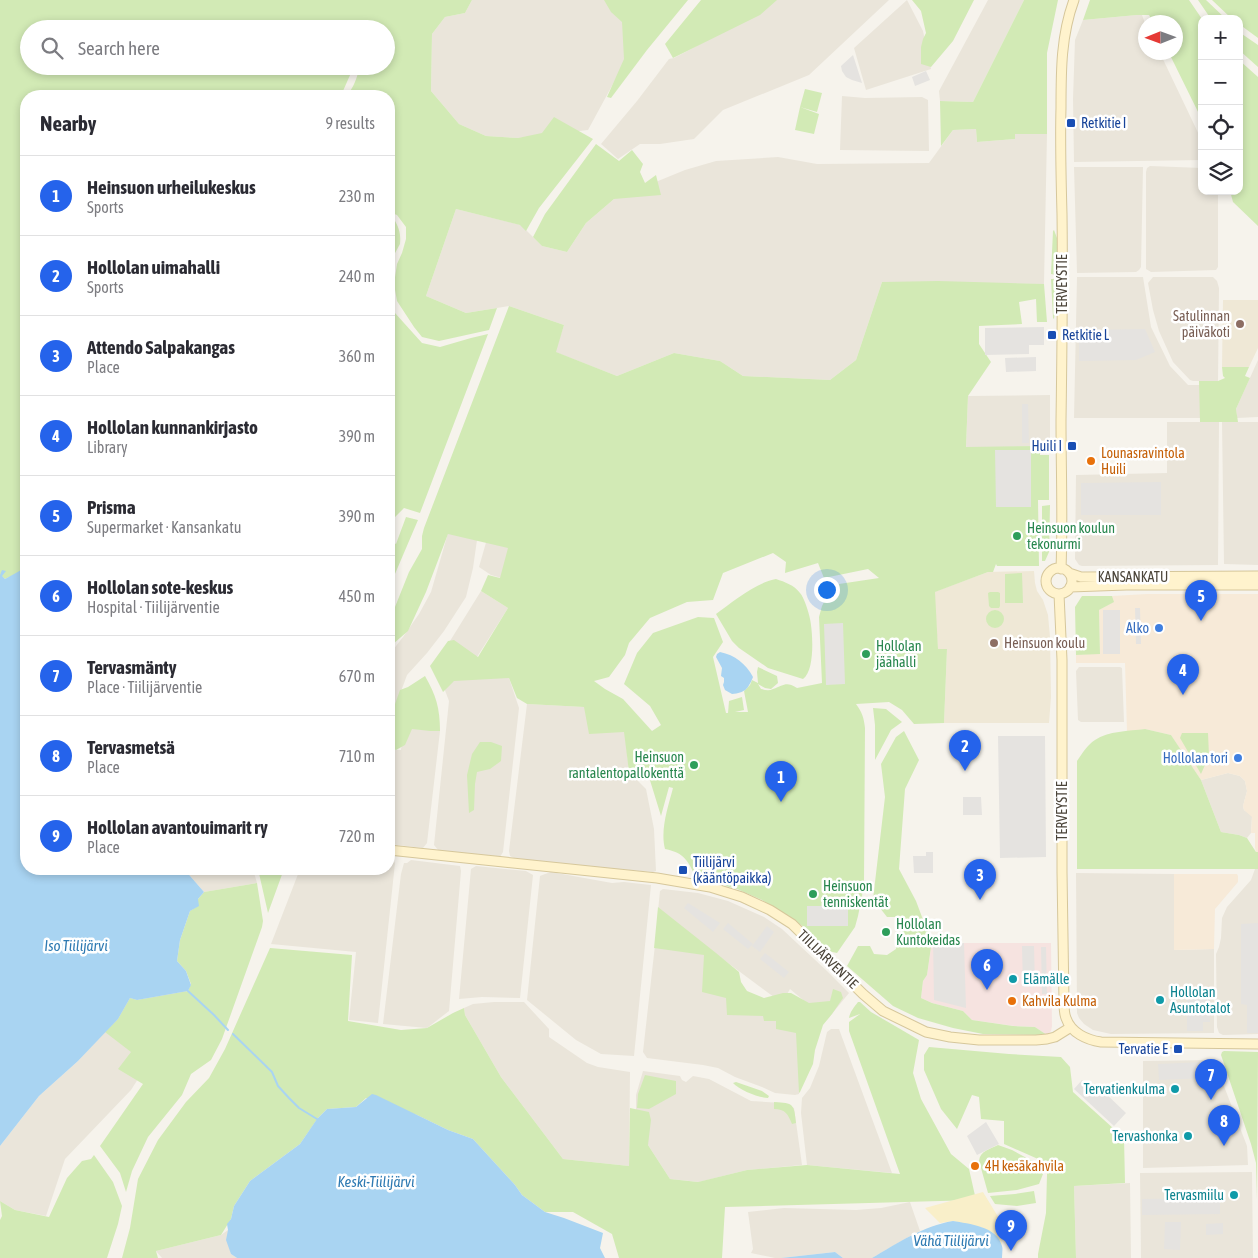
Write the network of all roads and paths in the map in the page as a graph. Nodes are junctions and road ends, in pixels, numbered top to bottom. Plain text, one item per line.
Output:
1 (1074, 0) edge
2 (1065, 571) junction
3 (1258, 576) edge
4 (1258, 585) edge
5 (1070, 587) junction
6 (1059, 594) junction
7 (395, 851) edge
8 (1071, 1027) junction
9 (1258, 1044) edge

1 - 2 main road, TERVEYSTIE
2 - 3 main road, KANSANKATU
2 - 5 main road
2 - 6 main road
4 - 5 main road, KANSANKATU
5 - 6 main road
6 - 8 main road, TERVEYSTIE
7 - 8 main road, TIILIJÄRVENTIE
8 - 9 main road

